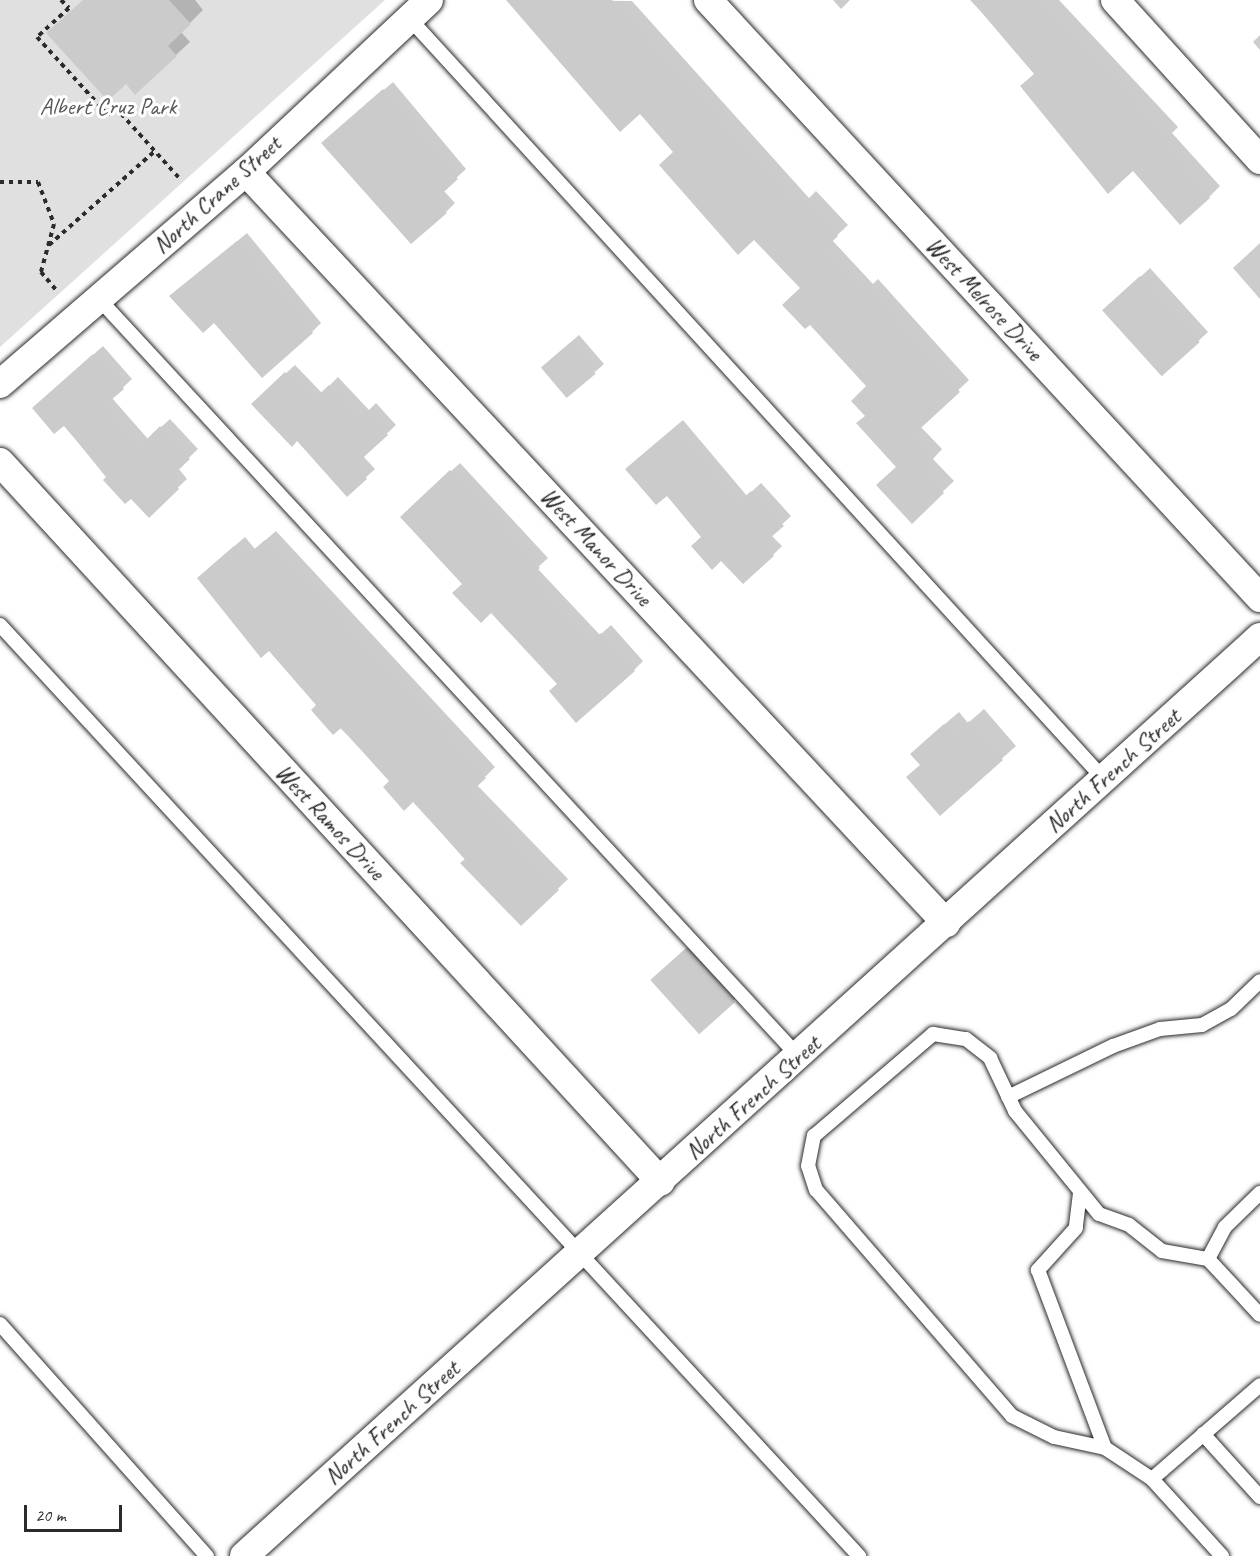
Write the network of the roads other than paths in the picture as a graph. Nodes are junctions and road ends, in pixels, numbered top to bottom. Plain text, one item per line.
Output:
1 (708, 0) edge
2 (1115, 0) edge
3 (419, 9) edge
4 (1260, 160) edge
5 (246, 172) junction
6 (99, 299) junction
7 (0, 384) edge
8 (0, 462) edge
9 (1260, 598) edge
10 (0, 625) edge
11 (1260, 637) edge
12 (1104, 778) junction
13 (946, 922) junction
14 (1260, 981) edge
15 (798, 1056) junction
16 (1008, 1097) junction
17 (661, 1182) junction
18 (1080, 1193) junction
19 (1260, 1193) edge
20 (580, 1254) junction
21 (1208, 1259) junction
22 (1260, 1315) edge
23 (0, 1324) edge
24 (1260, 1385) edge
25 (1203, 1434) junction
26 (1106, 1448) junction
27 (1152, 1479) junction
28 (1260, 1497) edge
29 (207, 1556) edge
30 (244, 1556) edge
31 (859, 1556) edge
32 (1222, 1556) edge

1 - 9 street, West Melrose Drive
2 - 4 street
3 - 5 street, North Crane Street
3 - 12 lane
5 - 6 street, North Crane Street
5 - 13 street, West Manor Drive
6 - 7 street, North Crane Street
6 - 15 lane
8 - 17 street, West Ramos Drive
10 - 20 lane
11 - 12 street, North French Street
12 - 13 street, North French Street
13 - 15 street, North French Street
14 - 16 lane
15 - 17 street, North French Street
16 - 18 lane
16 - 26 lane
17 - 20 street, North French Street
18 - 21 lane
18 - 26 lane
19 - 21 lane
20 - 30 street, North French Street
20 - 31 lane
21 - 22 lane
23 - 29 lane
24 - 25 lane
25 - 27 lane
25 - 28 lane
26 - 27 lane
27 - 32 lane

